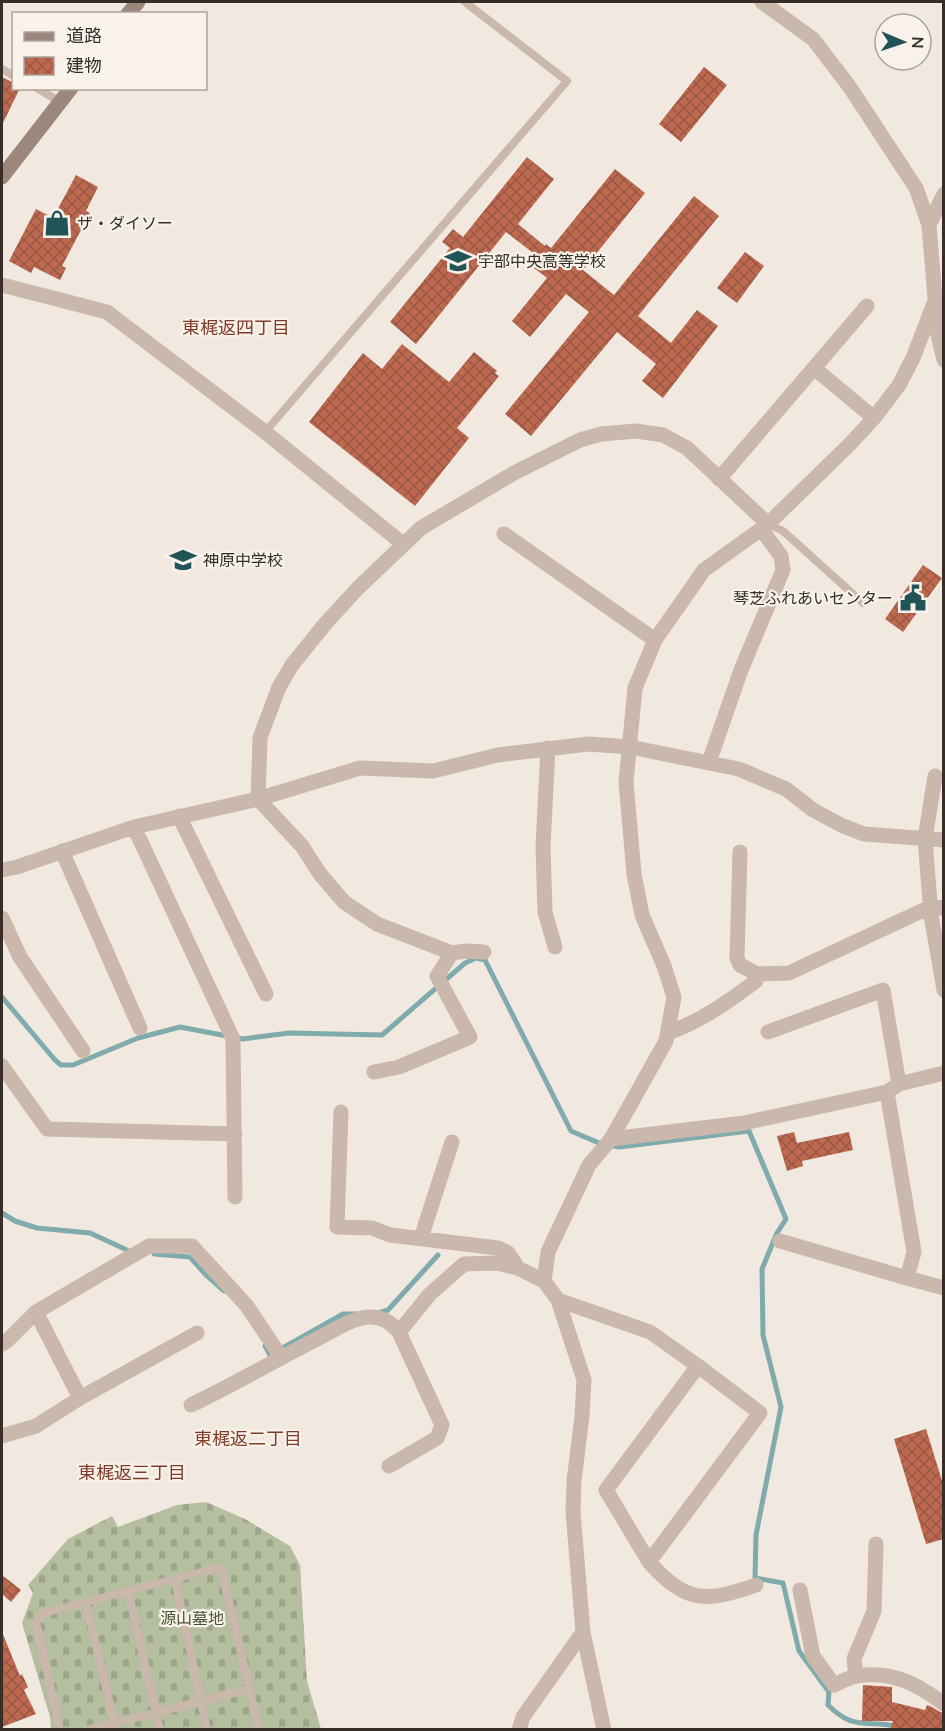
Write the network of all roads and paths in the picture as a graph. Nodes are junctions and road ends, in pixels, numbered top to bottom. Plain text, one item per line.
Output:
1 (465, 2) edge
2 (762, 2) edge
3 (40, 90) edge
4 (69, 90) edge
5 (60, 102) junction
6 (2, 177) edge
7 (944, 194) edge
8 (929, 225) junction
9 (2, 285) edge
10 (939, 299) edge
11 (867, 306) dead end
12 (944, 360) edge
13 (814, 368) junction
14 (874, 418) junction
15 (265, 432) junction
16 (719, 479) junction
17 (764, 527) junction
18 (504, 534) dead end
19 (403, 544) junction
20 (863, 603) dead end
21 (655, 640) junction
22 (630, 747) junction
23 (548, 748) junction
24 (709, 762) junction
25 (935, 776) dead end
26 (258, 799) junction
27 (179, 816) junction
28 (134, 827) junction
29 (925, 839) junction
30 (944, 840) edge
31 (62, 851) junction
32 (740, 852) dead end
33 (2, 870) edge
34 (937, 908) edge
35 (2, 918) edge
36 (555, 947) dead end
37 (484, 952) dead end
38 (452, 953) junction
39 (758, 974) junction
40 (944, 990) edge
41 (266, 994) dead end
42 (140, 1028) dead end
43 (768, 1032) dead end
44 (668, 1033) junction
45 (83, 1051) dead end
46 (2, 1066) edge
47 (374, 1072) dead end
48 (944, 1073) edge
49 (893, 1088) junction
50 (341, 1112) dead end
51 (235, 1134) junction
52 (611, 1140) junction
53 (452, 1142) dead end
54 (235, 1197) dead end
55 (421, 1238) junction
56 (780, 1241) dead end
57 (518, 1268) junction
58 (907, 1278) junction
59 (544, 1281) junction
60 (944, 1288) edge
61 (558, 1300) junction
62 (36, 1312) junction
63 (399, 1332) junction
64 (197, 1333) dead end
65 (2, 1344) edge
66 (281, 1357) junction
67 (698, 1366) junction
68 (80, 1398) junction
69 (191, 1405) dead end
70 (2, 1436) edge
71 (389, 1466) dead end
72 (876, 1544) dead end
73 (649, 1562) junction
74 (175, 1579) junction
75 (756, 1585) dead end
76 (800, 1590) dead end
77 (128, 1591) junction
78 (86, 1602) junction
79 (583, 1632) junction
80 (856, 1676) junction
81 (250, 1689) junction
82 (201, 1701) junction
83 (944, 1704) edge
84 (156, 1712) junction
85 (115, 1726) edge
86 (60, 1730) edge
87 (87, 1730) edge
88 (160, 1730) edge
89 (207, 1730) edge
90 (260, 1730) edge
91 (519, 1730) edge
92 (604, 1730) edge

1 - 15 lane
2 - 8 street
3 - 5 lane
4 - 5 street
5 - 6 street
7 - 8 street
8 - 10 street
9 - 15 street
10 - 12 street
10 - 14 street
11 - 13 street
13 - 14 street
13 - 16 street
14 - 17 street
15 - 19 street
16 - 17 street
16 - 19 street
17 - 20 lane
17 - 21 street
17 - 24 street
18 - 21 street
19 - 26 street
21 - 22 street
22 - 23 street
22 - 24 street
22 - 44 street
23 - 26 street
23 - 36 street
24 - 29 street
25 - 29 street
26 - 27 street
26 - 38 street
27 - 28 street
27 - 41 street
28 - 31 street
28 - 51 street
29 - 30 street
29 - 34 street
31 - 33 street
31 - 42 street
32 - 39 street
34 - 39 street
34 - 40 street
35 - 45 street
37 - 38 street
38 - 47 street
39 - 44 street
43 - 49 street
44 - 52 street
46 - 51 street
48 - 49 street
49 - 52 street
49 - 58 street
50 - 55 street
51 - 54 street
52 - 59 street
53 - 55 street
55 - 57 street
56 - 58 street
57 - 59 street
57 - 63 street
58 - 60 street
59 - 61 street
61 - 67 street
61 - 79 street
62 - 65 street
62 - 66 street
62 - 68 street
63 - 66 street
63 - 71 street
64 - 68 street
66 - 69 street
67 - 73 street
67 - 73 street
68 - 70 street
72 - 80 street
73 - 75 street
74 - 77 lane
74 - 81 lane
74 - 82 lane
76 - 80 street
77 - 78 lane
77 - 84 lane
78 - 85 lane
78 - 86 lane
79 - 91 street
79 - 92 street
80 - 83 street
81 - 82 lane
81 - 90 lane
82 - 84 lane
82 - 89 lane
84 - 85 lane
84 - 88 lane
85 - 87 lane

